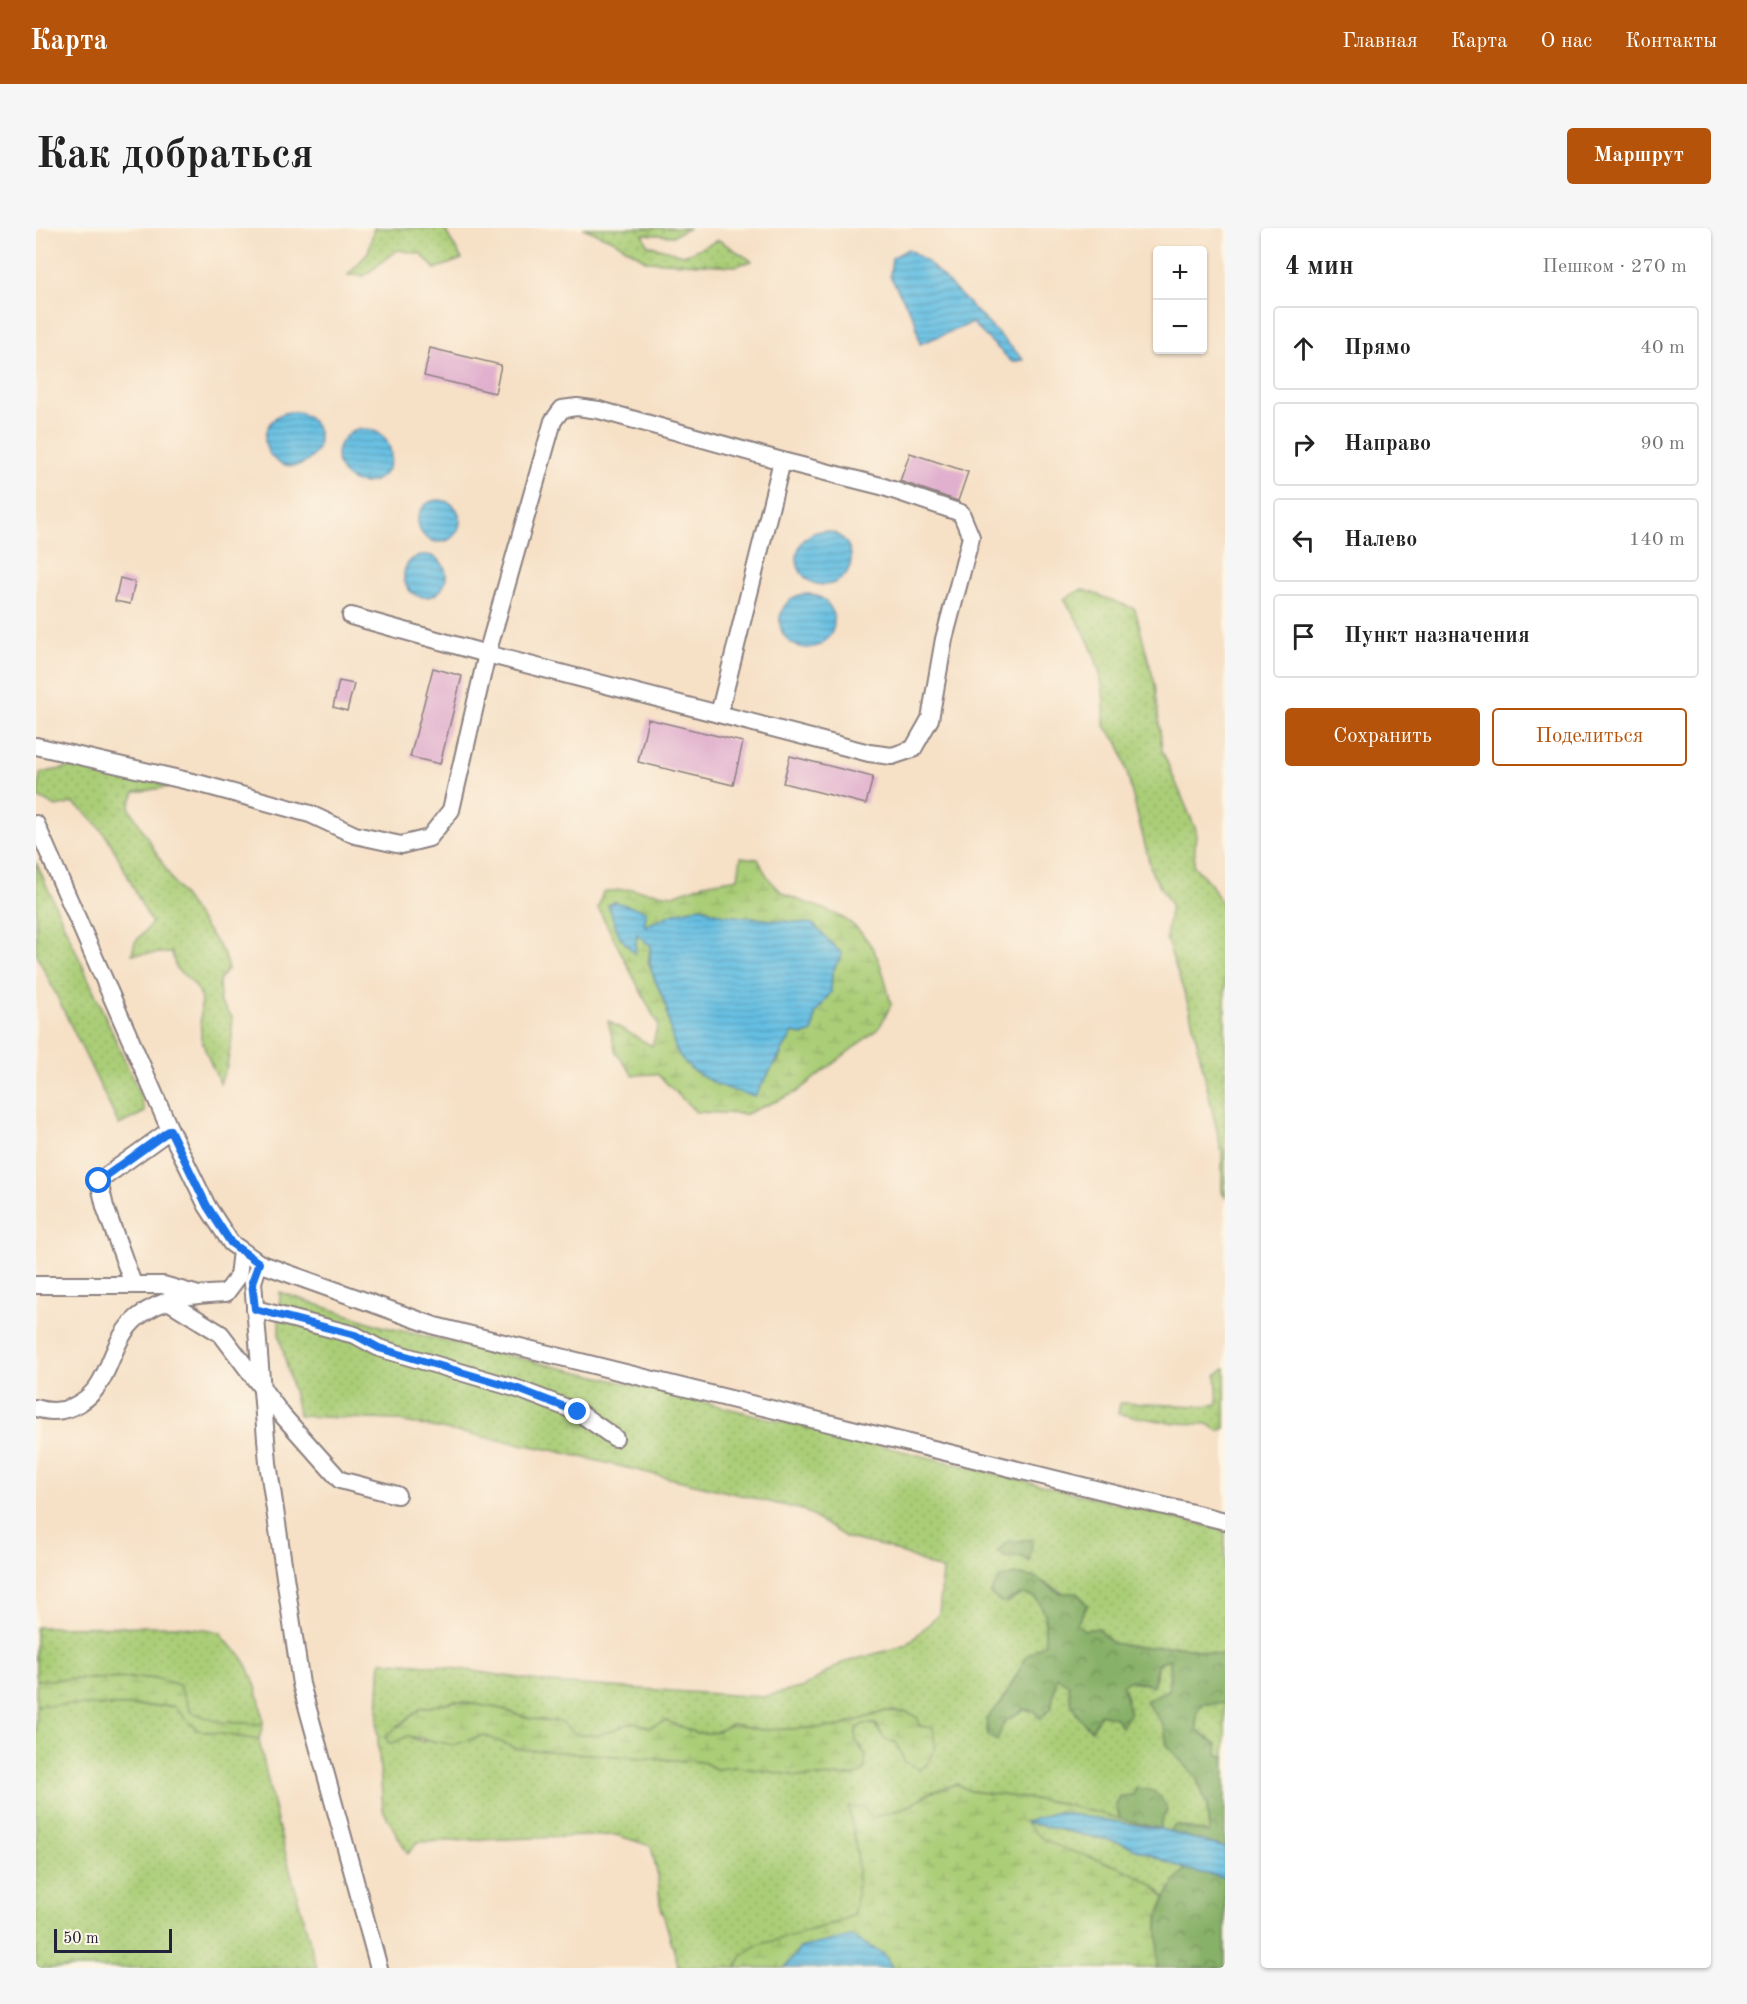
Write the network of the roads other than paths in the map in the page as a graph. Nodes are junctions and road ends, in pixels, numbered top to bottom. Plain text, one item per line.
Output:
1 (782, 461) junction
2 (351, 616) dead end
3 (487, 654) junction
4 (719, 714) junction
5 (36, 746) edge
6 (36, 824) edge
7 (170, 1130) junction
8 (241, 1251) junction
9 (259, 1263) junction
10 (133, 1284) junction
11 (36, 1285) edge
12 (195, 1294) junction
13 (168, 1301) junction
14 (255, 1309) junction
15 (262, 1387) junction
16 (36, 1408) edge
17 (615, 1438) dead end
18 (397, 1495) dead end
19 (1225, 1521) edge
20 (379, 1968) edge

1 - 3 street
1 - 4 street
1 - 4 street
2 - 3 street
3 - 4 street
3 - 5 street
6 - 7 street
7 - 8 street
7 - 10 street
8 - 9 street
8 - 12 street
9 - 14 street
9 - 19 street
10 - 11 street
10 - 12 street
12 - 13 street
13 - 15 street
13 - 16 street
14 - 15 street
14 - 17 street
15 - 18 street
15 - 20 street

